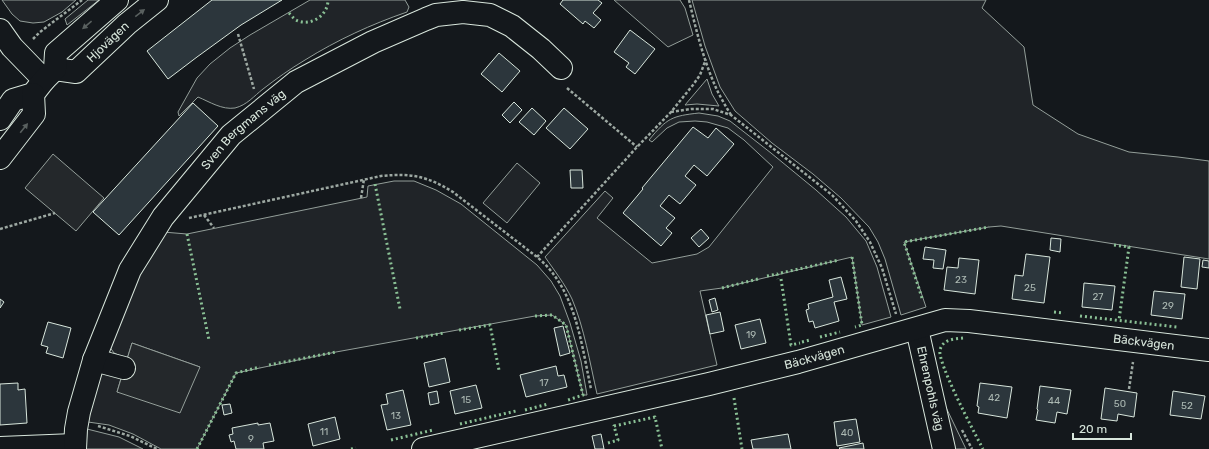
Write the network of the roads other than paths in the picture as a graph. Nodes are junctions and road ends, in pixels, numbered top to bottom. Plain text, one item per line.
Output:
1 (117, 0) edge
2 (156, 0) edge
3 (0, 30) edge
4 (561, 68) road end
5 (44, 81) junction
6 (0, 119) edge
7 (0, 158) edge
8 (909, 331) junction
9 (1209, 350) edge
10 (94, 360) junction
11 (124, 368) dead end
12 (75, 447) edge
13 (0, 448) edge
14 (423, 449) edge
15 (944, 449) edge

1 -> 5 street, Hjovägen
5 -> 2 street, Hjovägen
3 - 5 street
4 - 10 street, Sven Bergmans väg
5 - 6 street, Hjovägen
7 -> 5 street, Hjovägen
8 - 9 street, Bäckvägen
8 - 14 street, Bäckvägen
8 - 15 street, Ehrenpohls väg
10 - 11 street
10 - 12 street, Sven Bergmans väg
12 - 13 street

